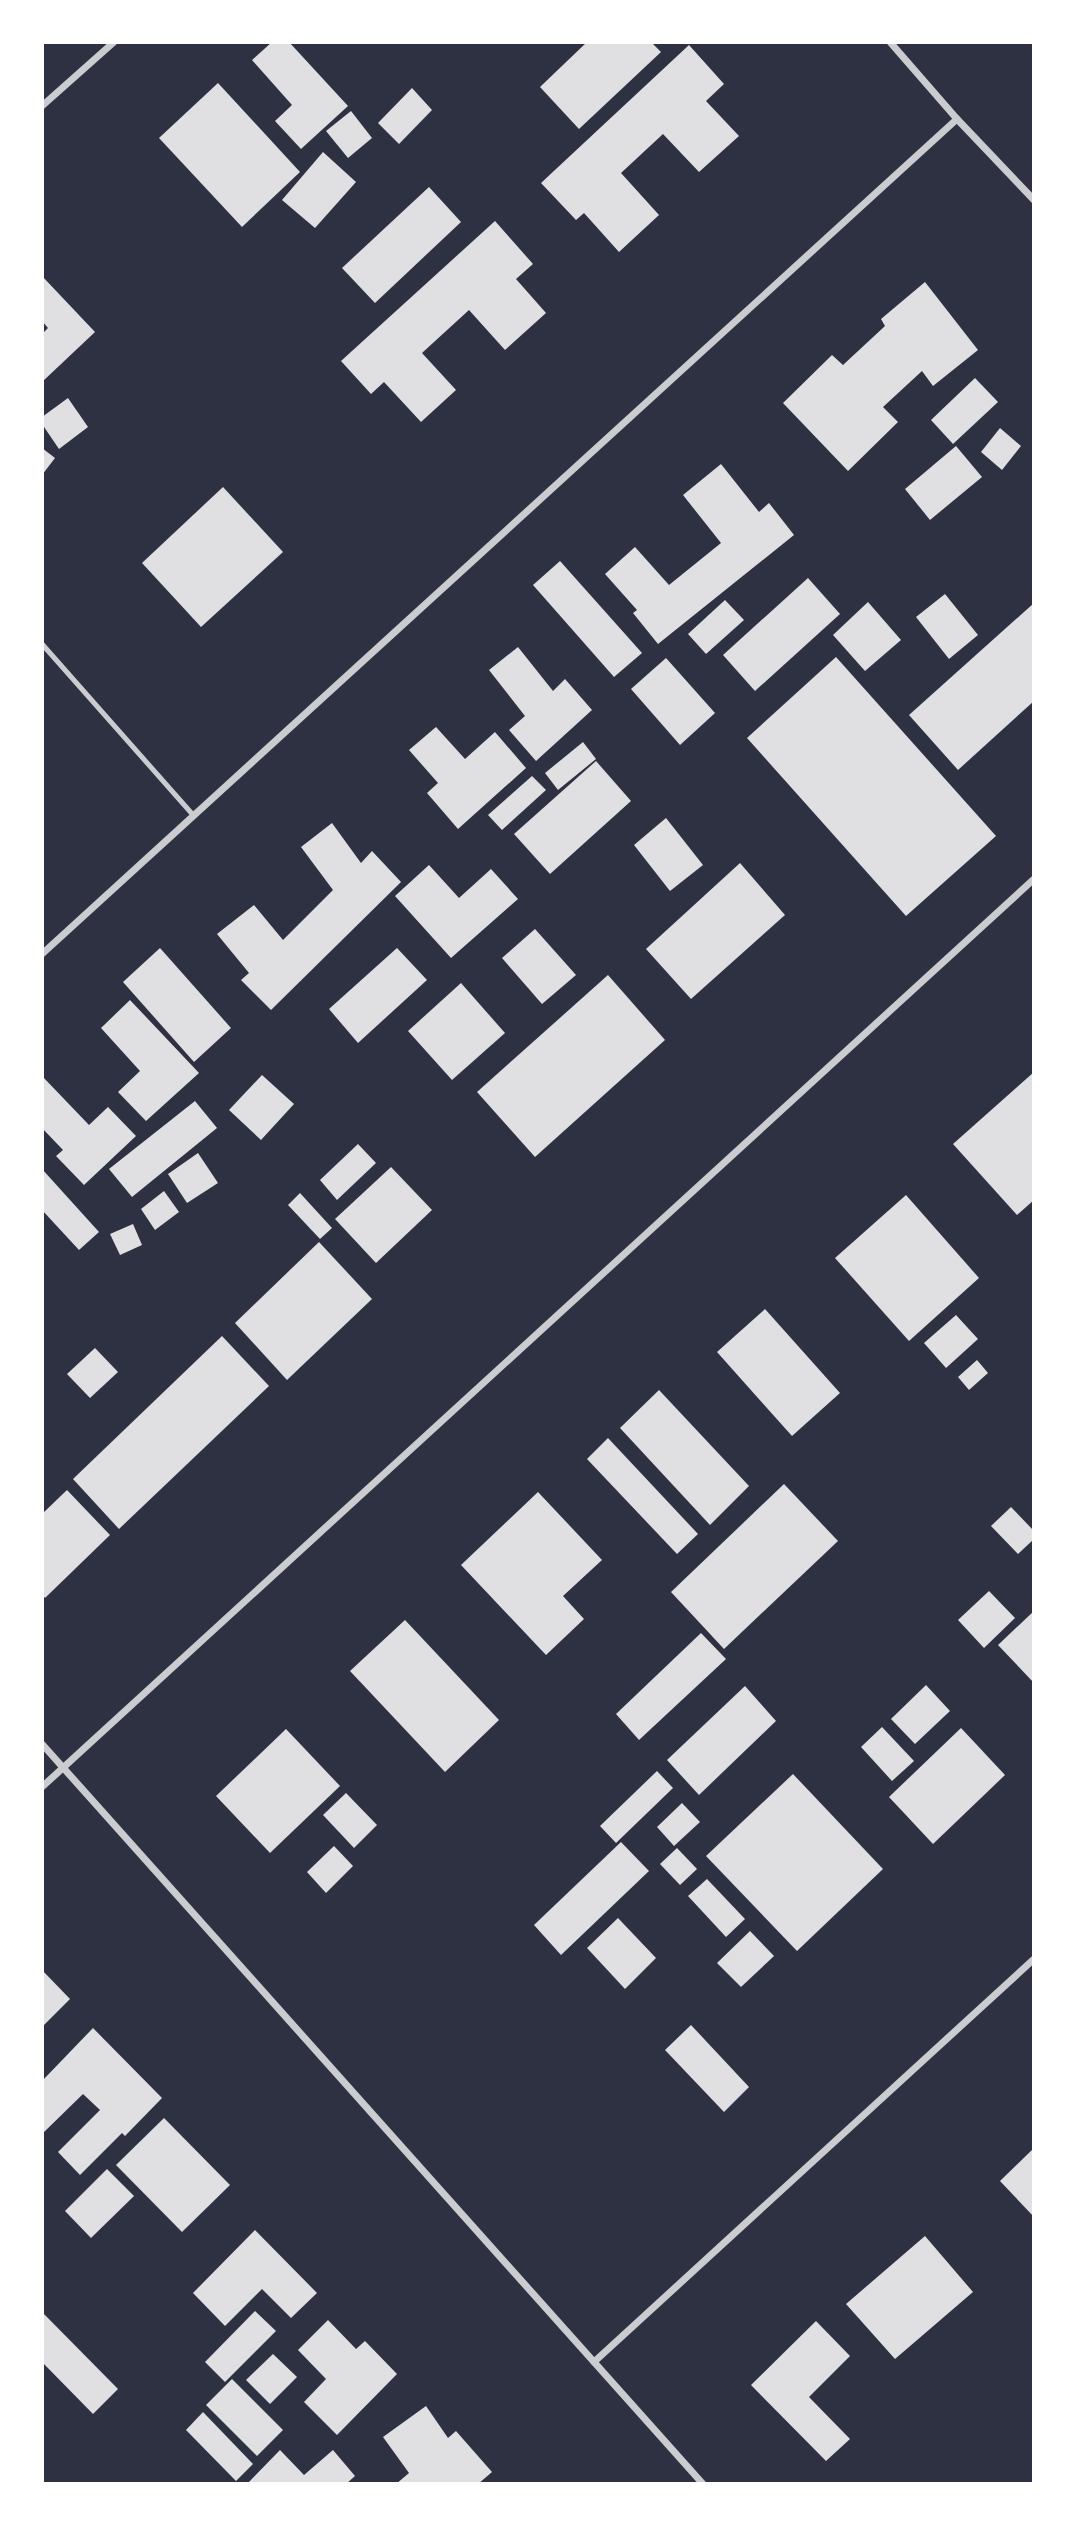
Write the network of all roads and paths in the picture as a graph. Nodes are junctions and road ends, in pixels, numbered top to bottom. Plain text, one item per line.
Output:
1 (114, 42) edge
2 (890, 42) edge
3 (42, 106) edge
4 (957, 119) junction
5 (1034, 200) edge
6 (42, 644) edge
7 (194, 816) junction
8 (1034, 879) edge
9 (42, 954) edge
10 (42, 1744) edge
11 (64, 1768) junction
12 (42, 1787) edge
13 (1034, 1959) edge
14 (594, 2362) junction
15 (703, 2484) edge

1 - 3 street
2 - 4 street
4 - 5 street
4 - 7 street
6 - 7 lane
7 - 9 street
8 - 11 street
10 - 11 street
11 - 12 street
11 - 14 street
13 - 14 street
14 - 15 street

